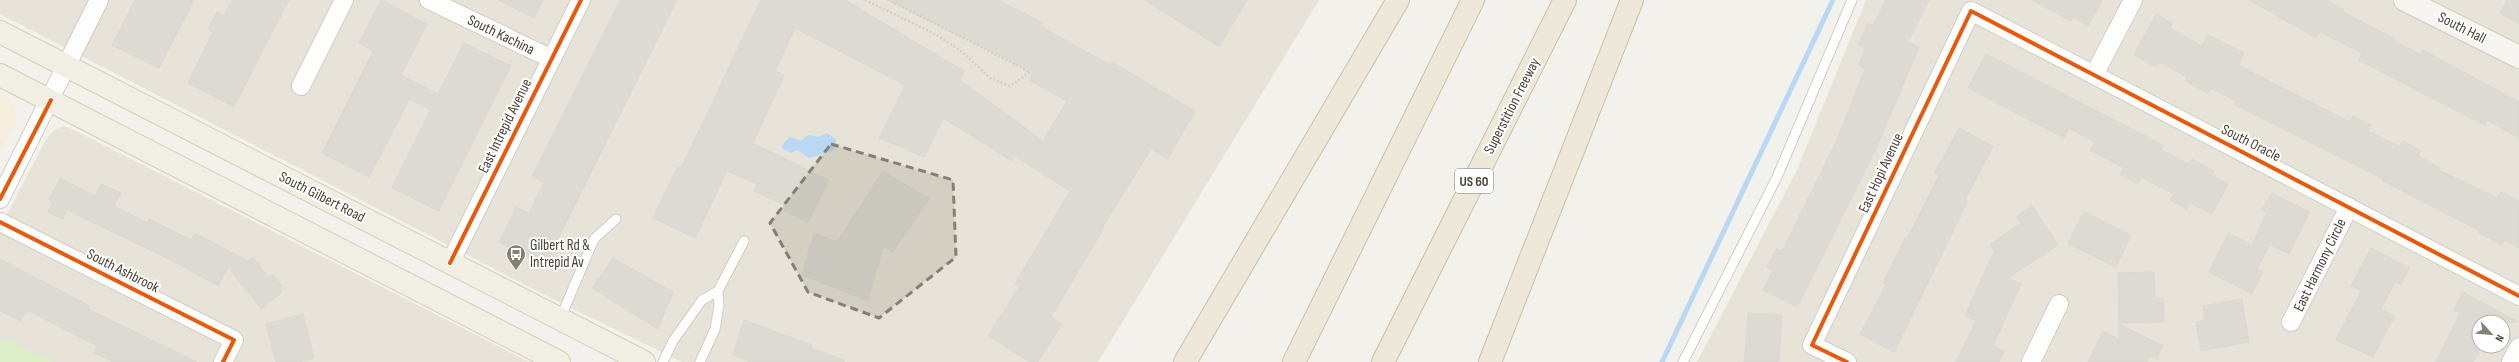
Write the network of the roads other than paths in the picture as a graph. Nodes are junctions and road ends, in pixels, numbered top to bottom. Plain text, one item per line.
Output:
1 (99, 0) edge
2 (344, 0) edge
3 (429, 0) edge
4 (581, 0) edge
5 (1398, 0) edge
6 (1474, 0) edge
7 (1565, 0) edge
8 (1632, 0) edge
9 (1852, 0) edge
10 (2133, 0) edge
11 (2405, 0) edge
12 (1971, 11) joint
13 (0, 32) edge
14 (2519, 57) edge
15 (552, 60) junction
16 (67, 66) junction
17 (0, 74) edge
18 (2094, 75) junction
19 (301, 86) dead end
20 (51, 100) junction
21 (0, 199) edge
22 (2349, 207) junction
23 (616, 219) dead end
24 (0, 222) edge
25 (744, 242) dead end
26 (450, 263) junction
27 (718, 291) junction
28 (2519, 296) edge
29 (2060, 304) dead end
30 (560, 319) junction
31 (2291, 322) dead end
32 (2519, 347) edge
33 (223, 362) edge
34 (559, 362) edge
35 (644, 362) edge
36 (663, 362) edge
37 (700, 362) edge
38 (1185, 362) edge
39 (1294, 362) edge
40 (1383, 362) edge
41 (1490, 362) edge
42 (1683, 362) edge
43 (1847, 362) edge
44 (2031, 362) edge
45 (2511, 362) edge

1 - 16 street
2 - 19 street
3 - 15 street, South Kachina
4 - 15 street, East Intrepid Avenue
5 - 38 highway
6 - 39 highway
7 - 40 highway, Superstition Freeway / US 60
8 - 41 highway
9 - 42 lane
10 - 18 street
11 - 14 street, South Hall
12 - 18 street, South Oracle
12 - 43 street, East Hopi Avenue
13 - 16 main road, South Gilbert Road
15 - 26 street, East Intrepid Avenue
16 - 20 street
16 - 26 main road, South Gilbert Road
17 - 20 main road
18 - 22 street, South Oracle
20 - 21 street
20 - 34 main road
22 - 28 street, South Oracle
22 - 31 street, East Harmony Circle
23 - 30 lane
24 - 33 street, South Ashbrook
25 - 27 lane
26 - 30 main road, South Gilbert Road
27 - 36 lane
27 - 37 lane
29 - 44 street
30 - 35 main road, South Gilbert Road
32 - 45 street

